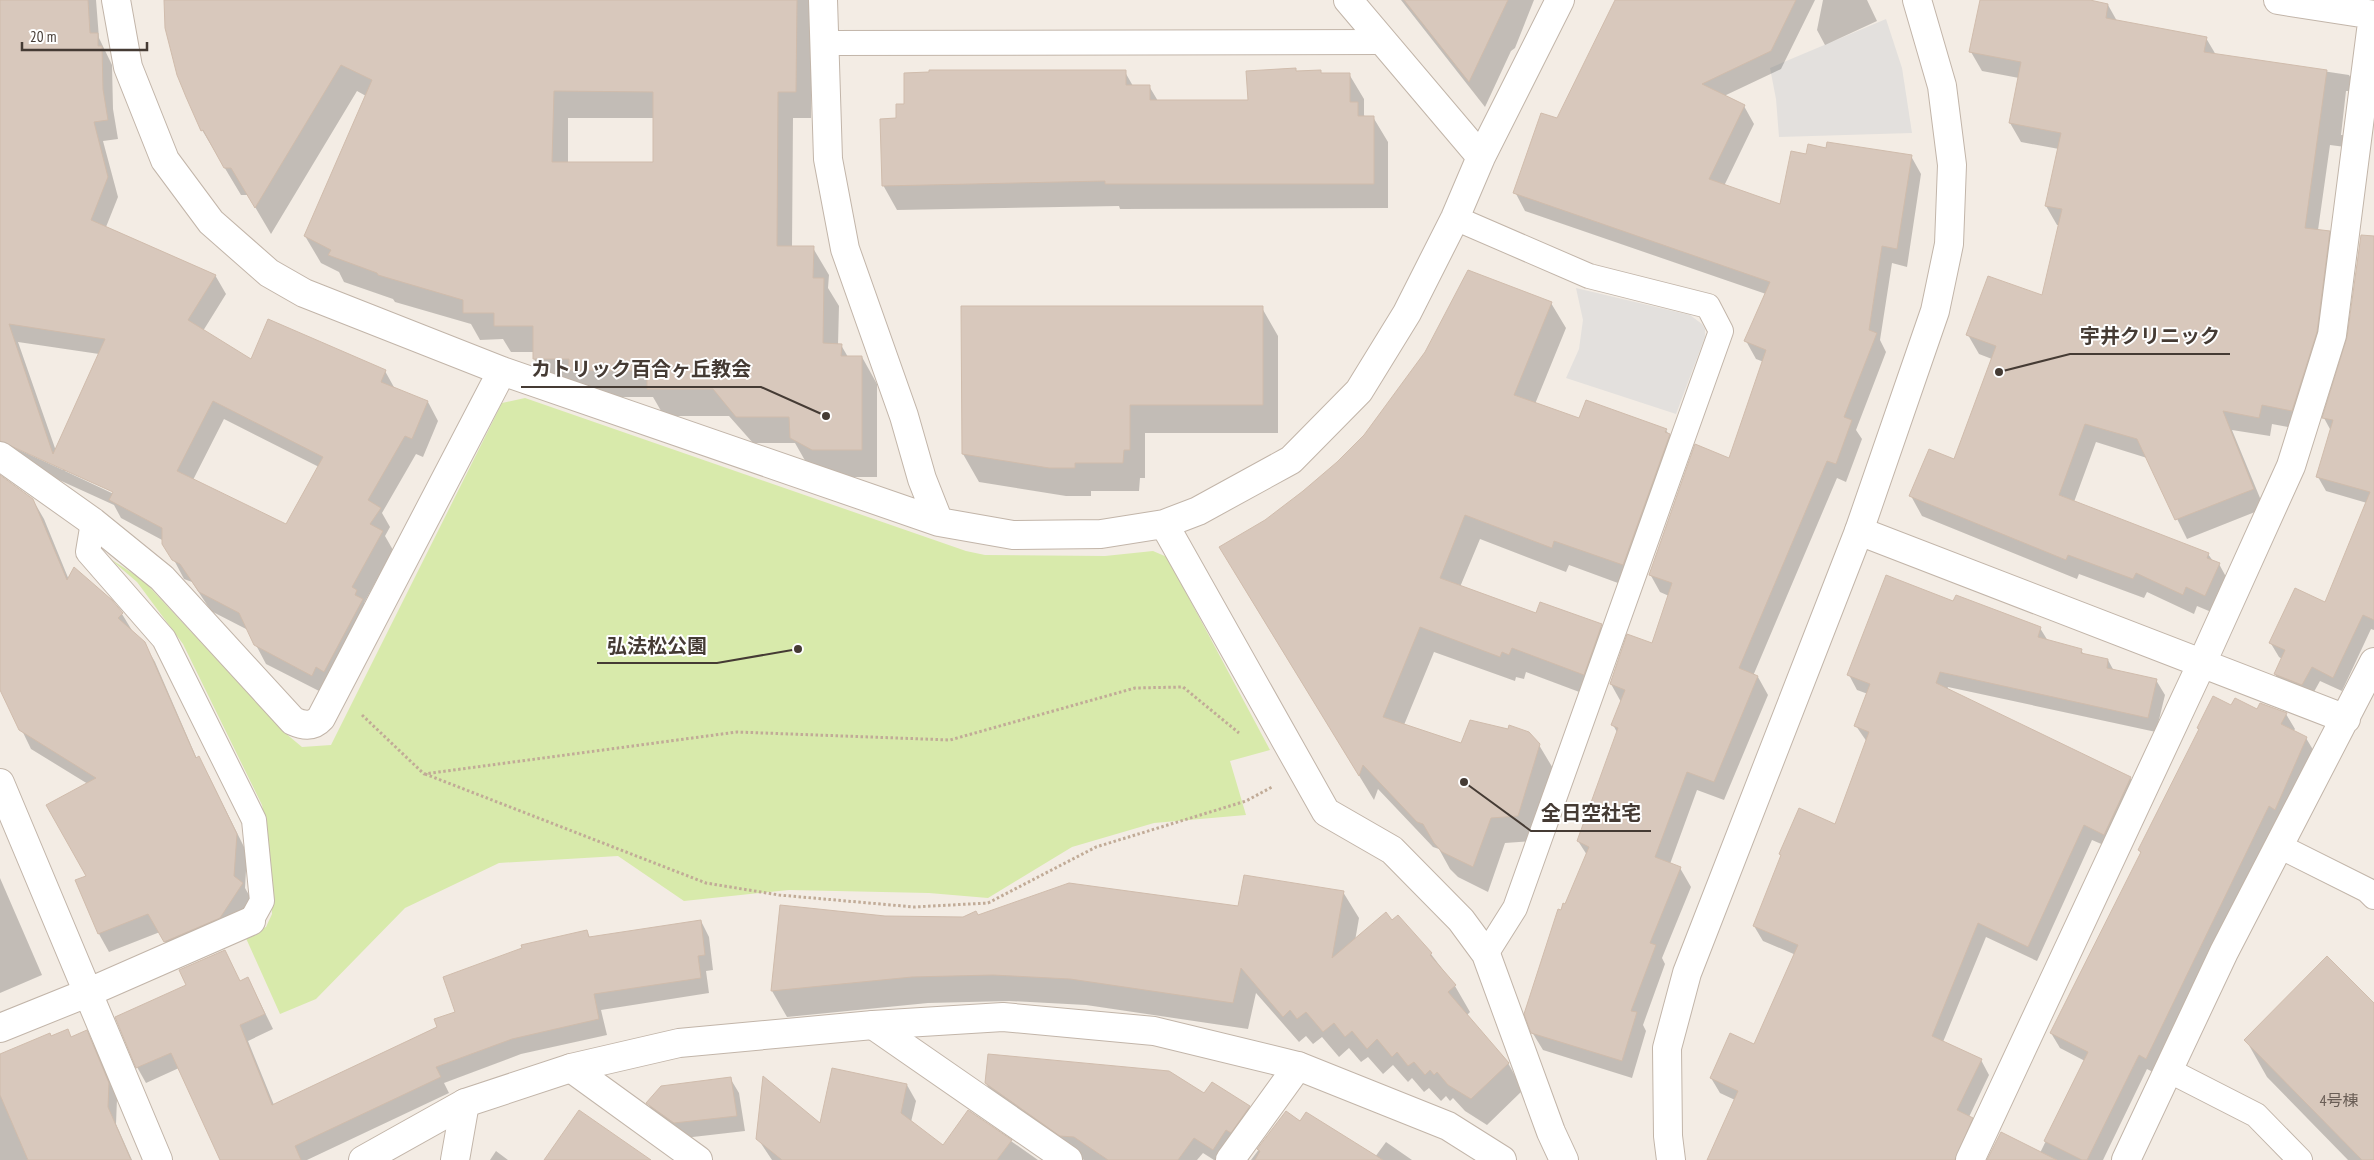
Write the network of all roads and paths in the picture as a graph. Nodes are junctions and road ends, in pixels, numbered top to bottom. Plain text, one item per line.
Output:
1 (116, 0) edge
2 (823, 0) edge
3 (1348, 0) edge
4 (1560, 0) edge
5 (1917, 0) edge
6 (2284, 0) edge
7 (2374, 15) edge
8 (1382, 42) junction
9 (824, 43) junction
10 (1481, 157) junction
11 (1455, 218) junction
12 (502, 371) junction
13 (0, 456) edge
14 (93, 522) junction
15 (939, 522) junction
16 (1164, 524) junction
17 (1859, 531) junction
18 (2374, 662) edge
19 (2201, 665) junction
20 (361, 714) dead end
21 (2346, 719) junction
22 (1242, 735) dead end
23 (1304, 772) junction
24 (424, 774) junction
25 (0, 783) edge
26 (2279, 846) junction
27 (2374, 898) edge
28 (252, 921) joint
29 (1486, 954) junction
30 (87, 993) junction
31 (873, 1025) junction
32 (0, 1028) edge
33 (1298, 1066) junction
34 (571, 1068) junction
35 (2168, 1070) junction
36 (465, 1103) junction
37 (158, 1160) edge
38 (363, 1160) edge
39 (456, 1160) edge
40 (698, 1160) edge
41 (1068, 1160) edge
42 (1230, 1160) edge
43 (1502, 1160) edge
44 (1564, 1160) edge
45 (1671, 1160) edge
46 (1970, 1160) edge
47 (2126, 1160) edge
48 (2300, 1160) edge

1 - 12 street
2 - 9 street
3 - 8 street
4 - 10 street
5 - 17 street
6 - 7 street
7 - 19 street
8 - 9 lane
8 - 10 street
9 - 15 street
10 - 11 street
11 - 16 street
11 - 29 lane
12 - 14 street
12 - 15 street
13 - 14 street
14 - 28 lane
15 - 16 street
16 - 23 street
17 - 19 street
17 - 45 street
18 - 21 street
19 - 21 street
19 - 46 street
20 - 24 path
21 - 26 street
22 - 24 path
23 - 24 path
23 - 29 street
25 - 30 street
26 - 27 lane
26 - 35 street
28 - 30 street
29 - 44 street
30 - 32 street
30 - 37 street
31 - 33 street
31 - 34 street
31 - 41 street
33 - 42 street
33 - 43 street
34 - 36 street
34 - 40 street
35 - 47 street
35 - 48 lane
36 - 38 street
36 - 39 street

